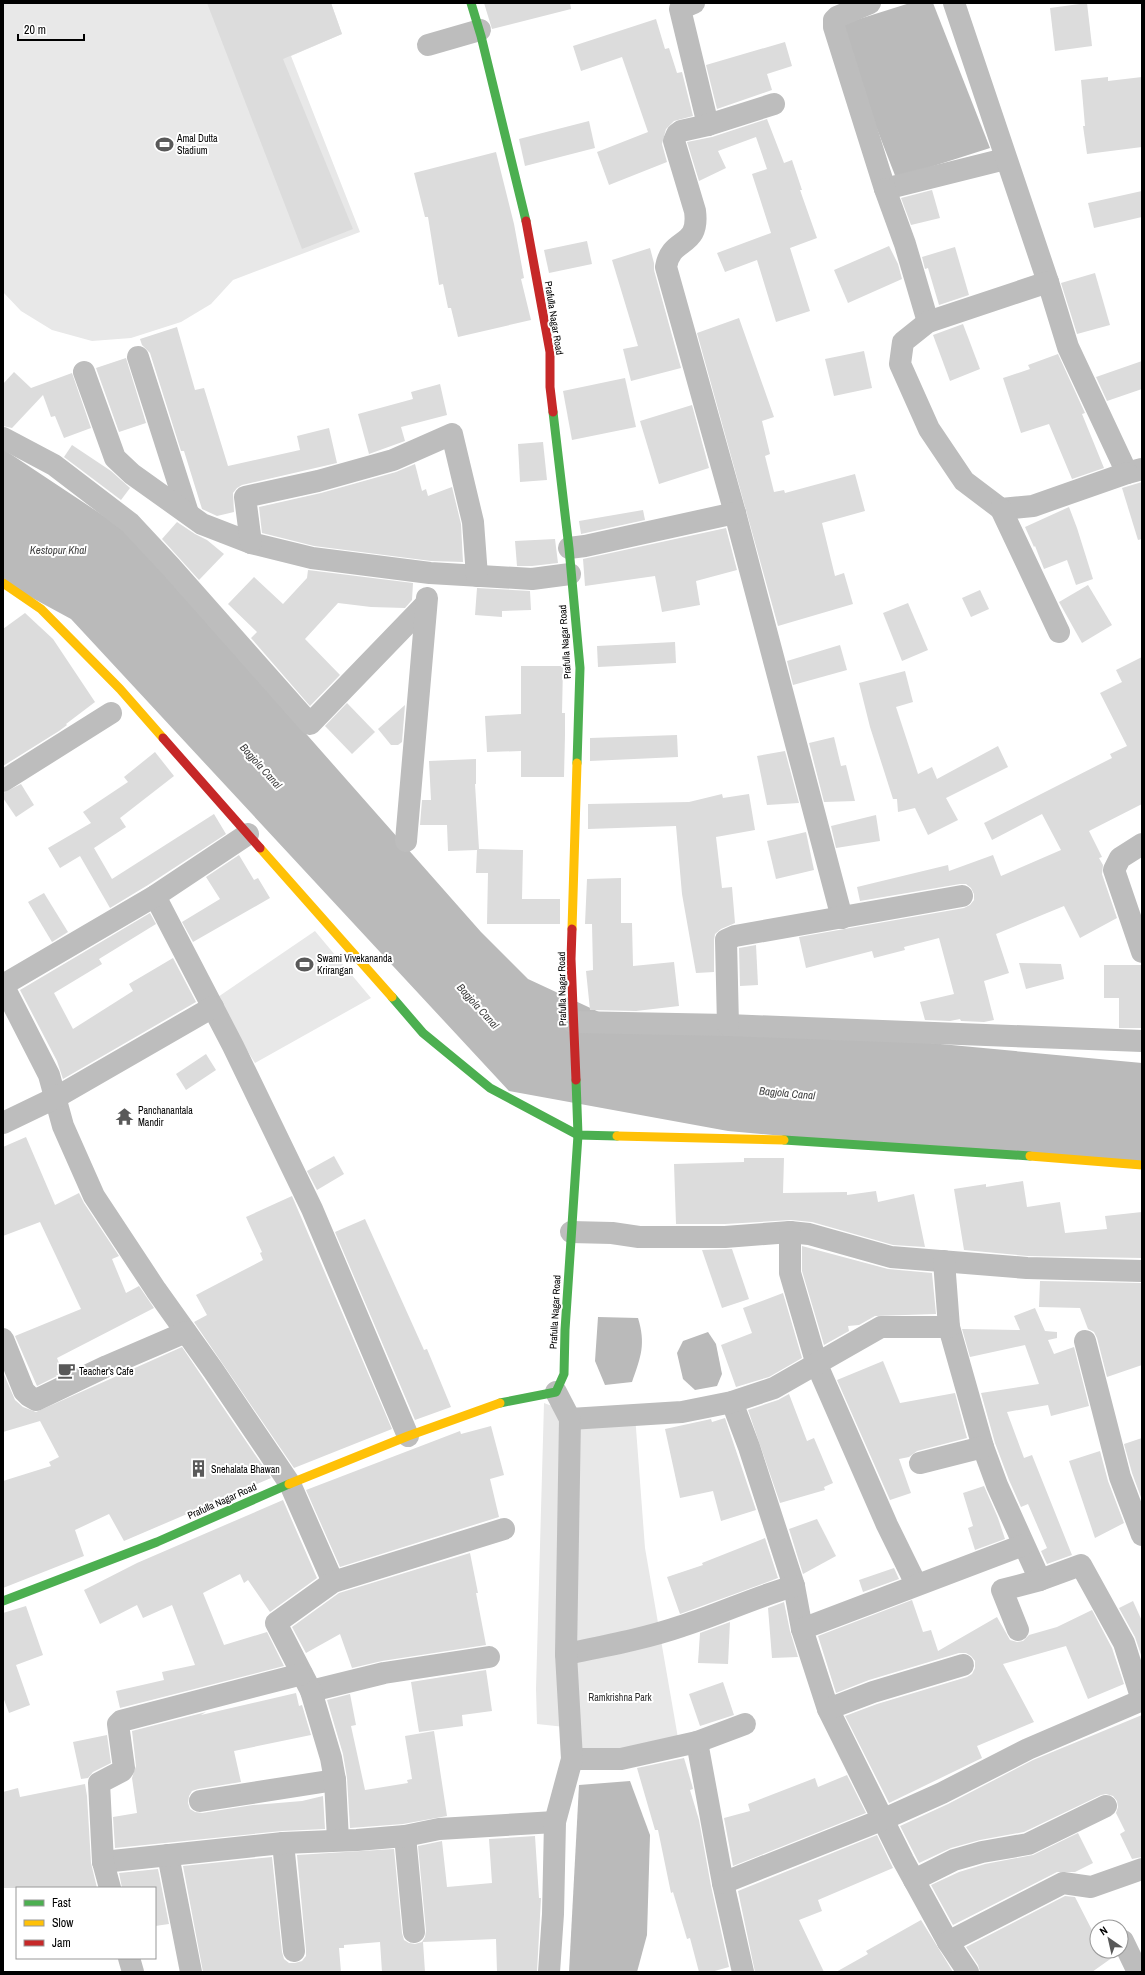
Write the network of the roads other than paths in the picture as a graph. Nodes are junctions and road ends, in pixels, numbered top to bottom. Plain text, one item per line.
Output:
1 (471, 3) edge
2 (870, 3) edge
3 (954, 3) edge
4 (679, 5) edge
5 (480, 30) junction
6 (428, 45) dead end
7 (774, 104) dead end
8 (708, 125) junction
9 (1005, 159) junction
10 (885, 189) junction
11 (1048, 282) junction
12 (928, 322) junction
13 (138, 357) dead end
14 (84, 372) dead end
15 (4, 442) edge
16 (1135, 471) edge
17 (1001, 509) junction
18 (188, 513) junction
19 (735, 513) junction
20 (252, 543) junction
21 (569, 548) junction
22 (430, 573) junction
23 (570, 574) junction
24 (477, 576) junction
25 (3, 583) edge
26 (426, 604) junction
27 (1059, 632) dead end
28 (111, 714) dead end
29 (3, 780) edge
30 (248, 834) junction
31 (406, 841) dead end
32 (1142, 844) edge
33 (155, 896) junction
34 (962, 896) dead end
35 (842, 918) junction
36 (1142, 952) edge
37 (3, 985) edge
38 (213, 1007) junction
39 (574, 1022) junction
40 (728, 1025) junction
41 (1142, 1041) edge
42 (55, 1098) junction
43 (3, 1123) edge
44 (578, 1135) junction
45 (1142, 1165) edge
46 (571, 1232) junction
47 (790, 1232) junction
48 (944, 1261) junction
49 (1142, 1271) edge
50 (949, 1327) junction
51 (186, 1332) junction
52 (3, 1339) edge
53 (1085, 1341) dead end
54 (817, 1365) junction
55 (556, 1392) junction
56 (732, 1402) junction
57 (570, 1419) junction
58 (408, 1436) junction
59 (983, 1447) junction
60 (920, 1463) dead end
61 (290, 1484) junction
62 (504, 1530) dead end
63 (1142, 1535) edge
64 (1023, 1545) junction
65 (1040, 1580) junction
66 (333, 1582) junction
67 (916, 1584) junction
68 (794, 1586) junction
69 (3, 1601) edge
70 (802, 1629) junction
71 (1018, 1630) dead end
72 (566, 1654) junction
73 (489, 1657) dead end
74 (964, 1665) dead end
75 (307, 1683) junction
76 (1142, 1700) edge
77 (828, 1708) junction
78 (745, 1724) dead end
79 (697, 1742) junction
80 (572, 1759) junction
81 (335, 1780) junction
82 (200, 1801) dead end
83 (1106, 1806) dead end
84 (884, 1819) junction
85 (555, 1822) junction
86 (405, 1836) junction
87 (338, 1840) junction
88 (282, 1843) junction
89 (168, 1855) junction
90 (103, 1862) junction
91 (1142, 1868) edge
92 (914, 1880) junction
93 (723, 1882) junction
94 (110, 1887) edge
95 (414, 1932) dead end
96 (948, 1942) junction
97 (294, 1951) dead end
98 (1129, 1953) edge
99 (129, 1959) edge
100 (738, 1971) edge
101 (133, 1972) edge
102 (190, 1972) edge
103 (549, 1972) edge
104 (968, 1972) edge
105 (1138, 1972) edge

1 - 5 street, Prafulla Nagar Road
2 - 10 street
3 - 9 street
4 - 8 street
5 - 6 street
5 - 21 street, Prafulla Nagar Road
7 - 8 street
8 - 19 street
9 - 10 street
9 - 11 street
10 - 12 street
11 - 12 street
11 - 16 street
12 - 17 street
13 - 18 street
14 - 18 street
15 - 26 street
16 - 17 street
17 - 27 street
18 - 20 street
19 - 21 street
19 - 35 street
20 - 22 street
20 - 24 street
21 - 23 street, Prafulla Nagar Road
22 - 24 street
22 - 26 street
23 - 24 street
23 - 39 street, Prafulla Nagar Road
25 - 30 street
26 - 31 street
28 - 29 street
30 - 33 street
30 - 44 street
32 - 36 street
33 - 37 street
33 - 38 street
34 - 35 street
35 - 40 street
37 - 42 street
38 - 42 street
38 - 58 street
39 - 40 street
39 - 44 street, Prafulla Nagar Road
40 - 41 street
42 - 43 street
42 - 51 street
44 - 45 street
44 - 46 street, Prafulla Nagar Road
46 - 47 street
46 - 55 street, Prafulla Nagar Road
47 - 48 street
47 - 54 street
48 - 49 street
48 - 50 street
50 - 54 street
50 - 59 street
51 - 52 street
51 - 61 street
53 - 63 street
54 - 56 street
54 - 67 street
55 - 57 street
55 - 58 street, Prafulla Nagar Road
56 - 57 street
56 - 68 street
57 - 72 street
58 - 61 street, Prafulla Nagar Road
59 - 60 street
59 - 64 street
61 - 66 street
61 - 69 street, Prafulla Nagar Road
62 - 66 street
64 - 65 street
64 - 67 street
65 - 71 street
65 - 76 street
66 - 75 street
67 - 70 street
68 - 70 street
68 - 72 street
70 - 77 street
72 - 80 street
73 - 75 street
74 - 77 street
75 - 81 street
75 - 90 street
76 - 84 street
77 - 84 street
78 - 79 street
79 - 80 street
79 - 93 street
80 - 85 street
81 - 82 street
81 - 87 street
83 - 92 street
84 - 92 street
84 - 93 street
85 - 86 street
85 - 103 street
86 - 87 street
86 - 95 street
87 - 88 street
88 - 89 street
88 - 97 street
89 - 90 street
89 - 102 street
90 - 94 street
91 - 96 street
92 - 96 street
93 - 100 street
96 - 104 street
98 - 105 street
99 - 101 street

